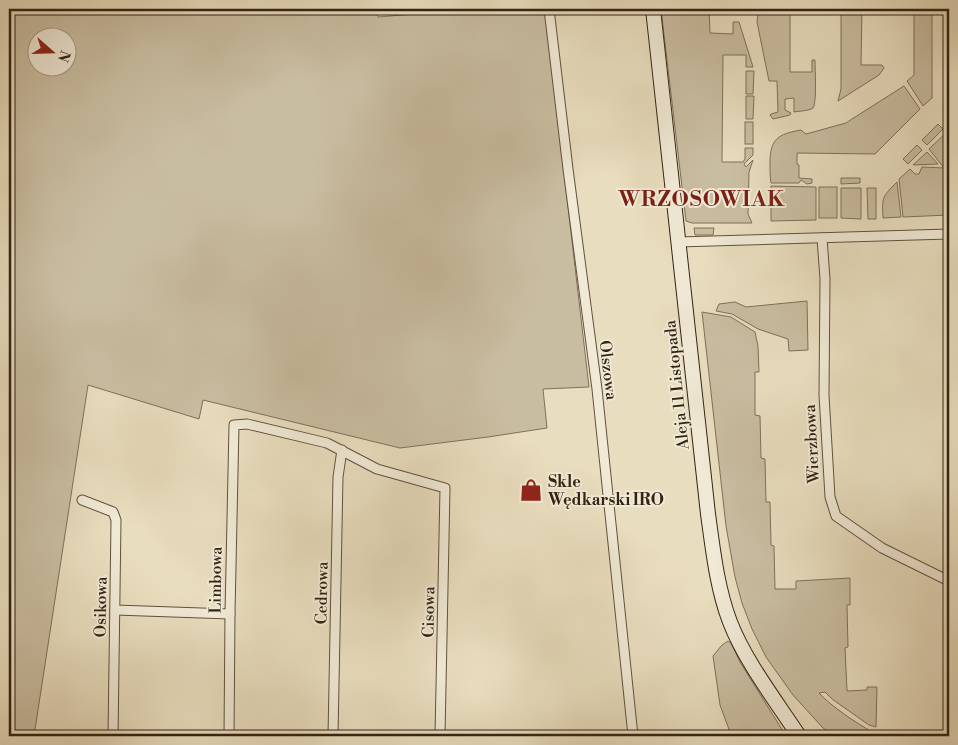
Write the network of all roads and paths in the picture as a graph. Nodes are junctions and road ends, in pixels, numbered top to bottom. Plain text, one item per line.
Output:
1 (549, 9) edge
2 (653, 9) edge
3 (949, 234) edge
4 (822, 238) junction
5 (678, 242) junction
6 (342, 450) junction
7 (82, 500) dead end
8 (949, 581) edge
9 (115, 610) junction
10 (230, 614) junction
11 (113, 736) edge
12 (229, 736) edge
13 (333, 736) edge
14 (440, 736) edge
15 (634, 736) edge
16 (799, 736) edge

1 - 15 street, Olszowa
2 - 5 street, Aleja 11 Listopada
3 - 4 street
4 - 5 street
4 - 8 street, Wierzbowa
5 - 16 street, Aleja 11 Listopada
6 - 10 street, Limbowa
6 - 13 street, Cedrowa
6 - 14 street, Cisowa
7 - 9 street, Osikowa
9 - 10 street
9 - 11 street, Osikowa
10 - 12 street, Limbowa

